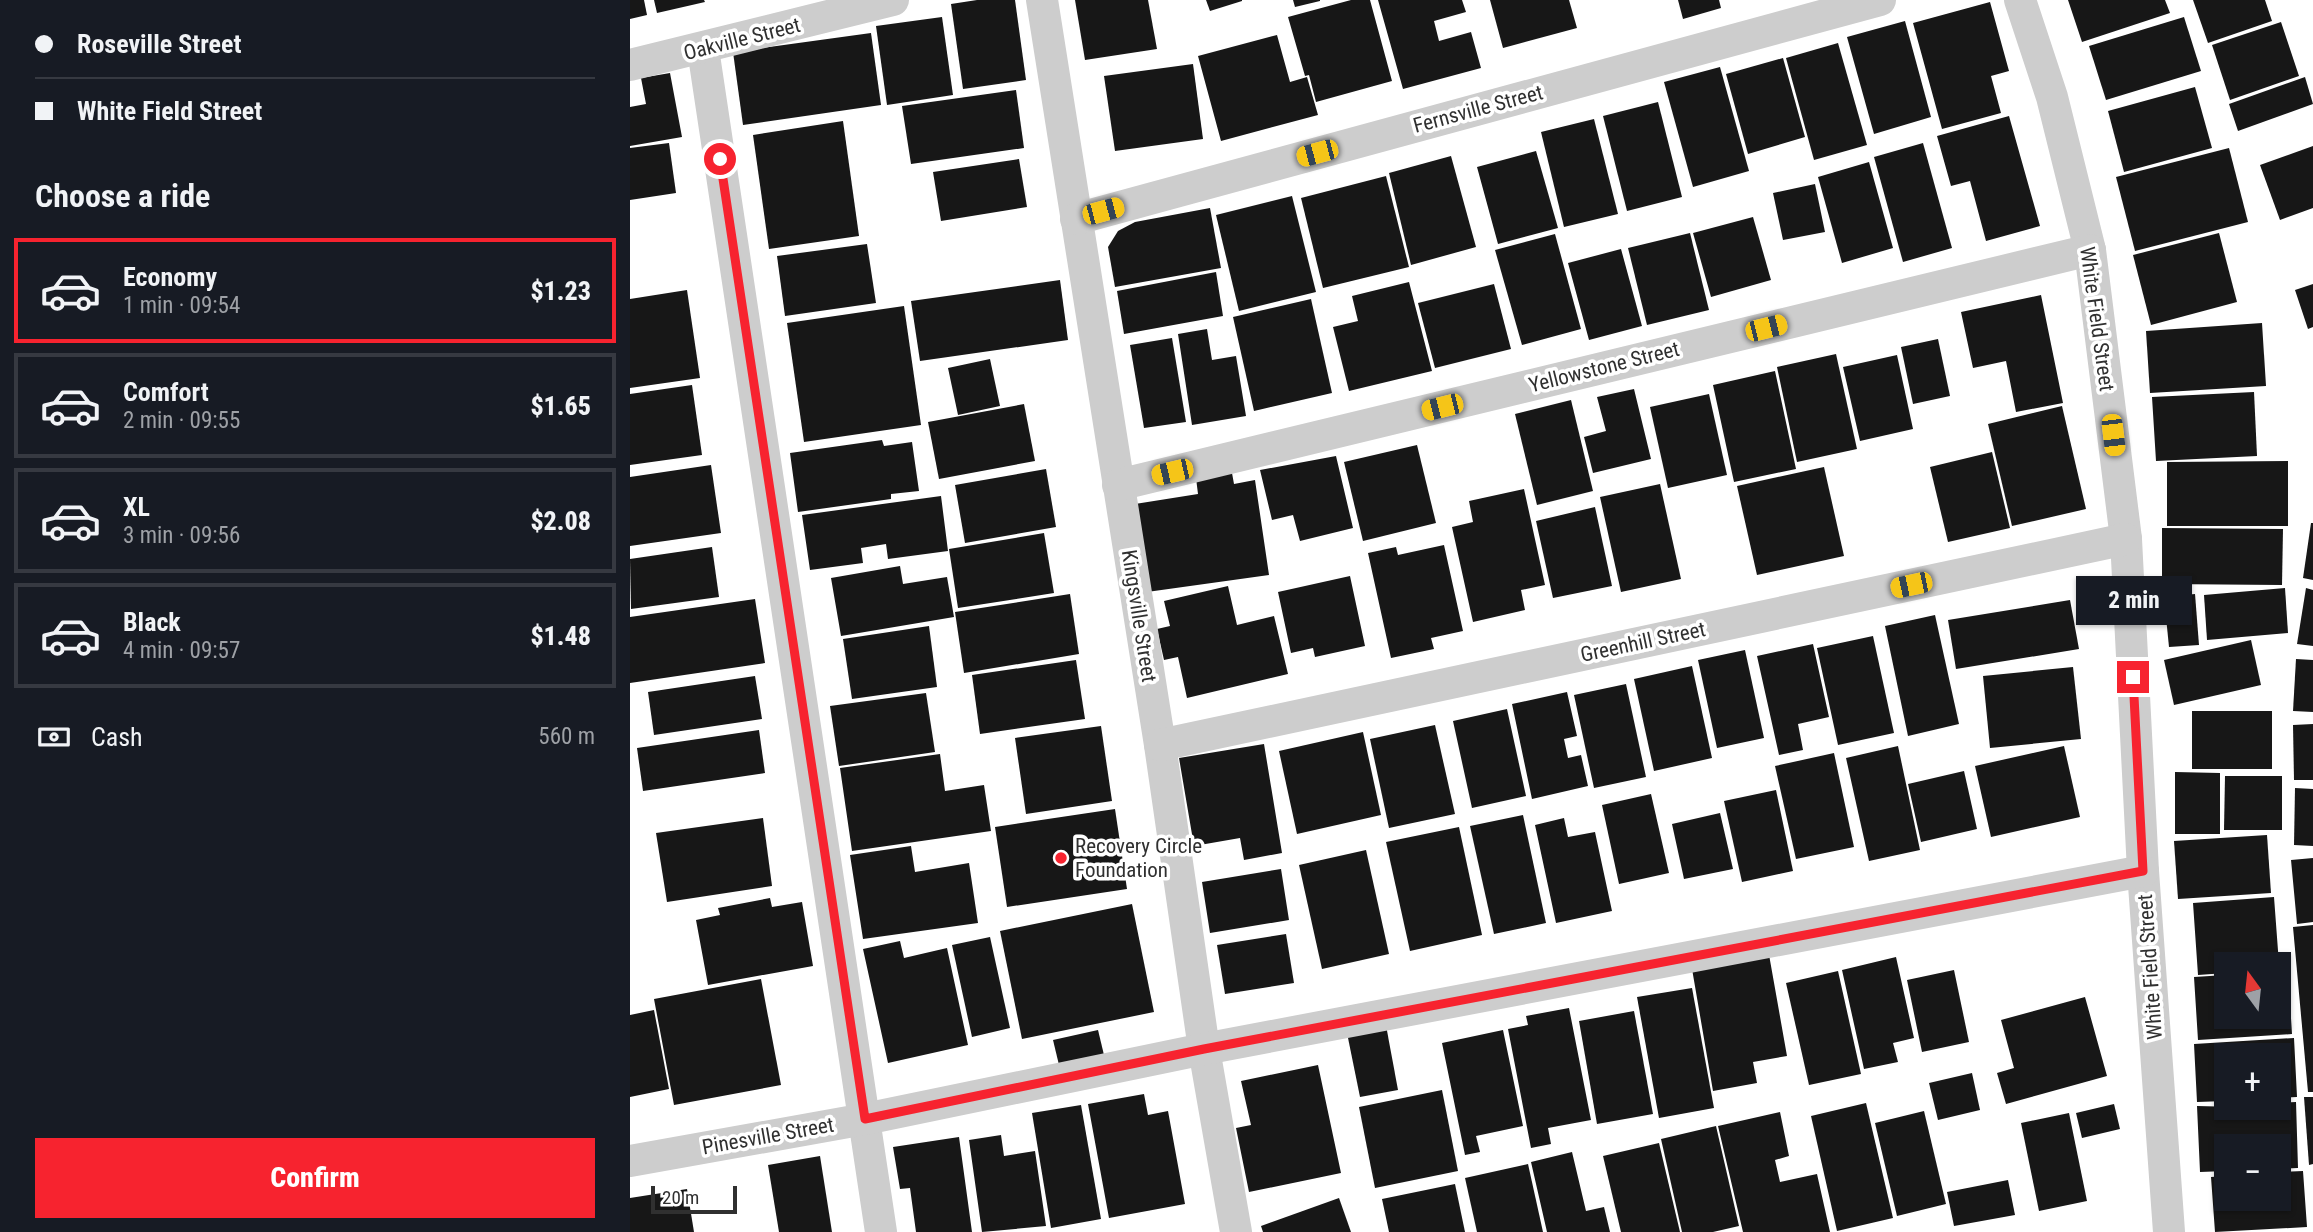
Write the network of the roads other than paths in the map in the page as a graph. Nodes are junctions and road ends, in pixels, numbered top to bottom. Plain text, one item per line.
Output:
1 (893, 0) edge
2 (1042, 0) edge
3 (1880, 0) edge
4 (2020, 0) edge
5 (703, 49) junction
6 (630, 65) edge
7 (1076, 219) junction
8 (2090, 250) junction
9 (1118, 485) junction
10 (2126, 539) junction
11 (1160, 745) junction
12 (2143, 871) junction
13 (1204, 1049) junction
14 (865, 1119) junction
15 (630, 1161) edge
16 (881, 1232) edge
17 (1236, 1232) edge
18 (2169, 1232) edge

1 - 5 street, Oakville Street
2 - 7 street, Kingsville Street
3 - 7 street, Fernsville Street
4 - 8 street, White Field Street
5 - 6 street, Oakville Street
5 - 14 street
7 - 9 street, Kingsville Street
8 - 9 street, Yellowstone Street
8 - 10 street, White Field Street
9 - 11 street, Kingsville Street
10 - 11 street, Greenhill Street
10 - 12 street, White Field Street
11 - 13 street, Kingsville Street
12 - 13 street, Pinesville Street
12 - 18 street, White Field Street
13 - 14 street, Pinesville Street
13 - 17 street, Kingsville Street
14 - 15 street, Pinesville Street
14 - 16 street

